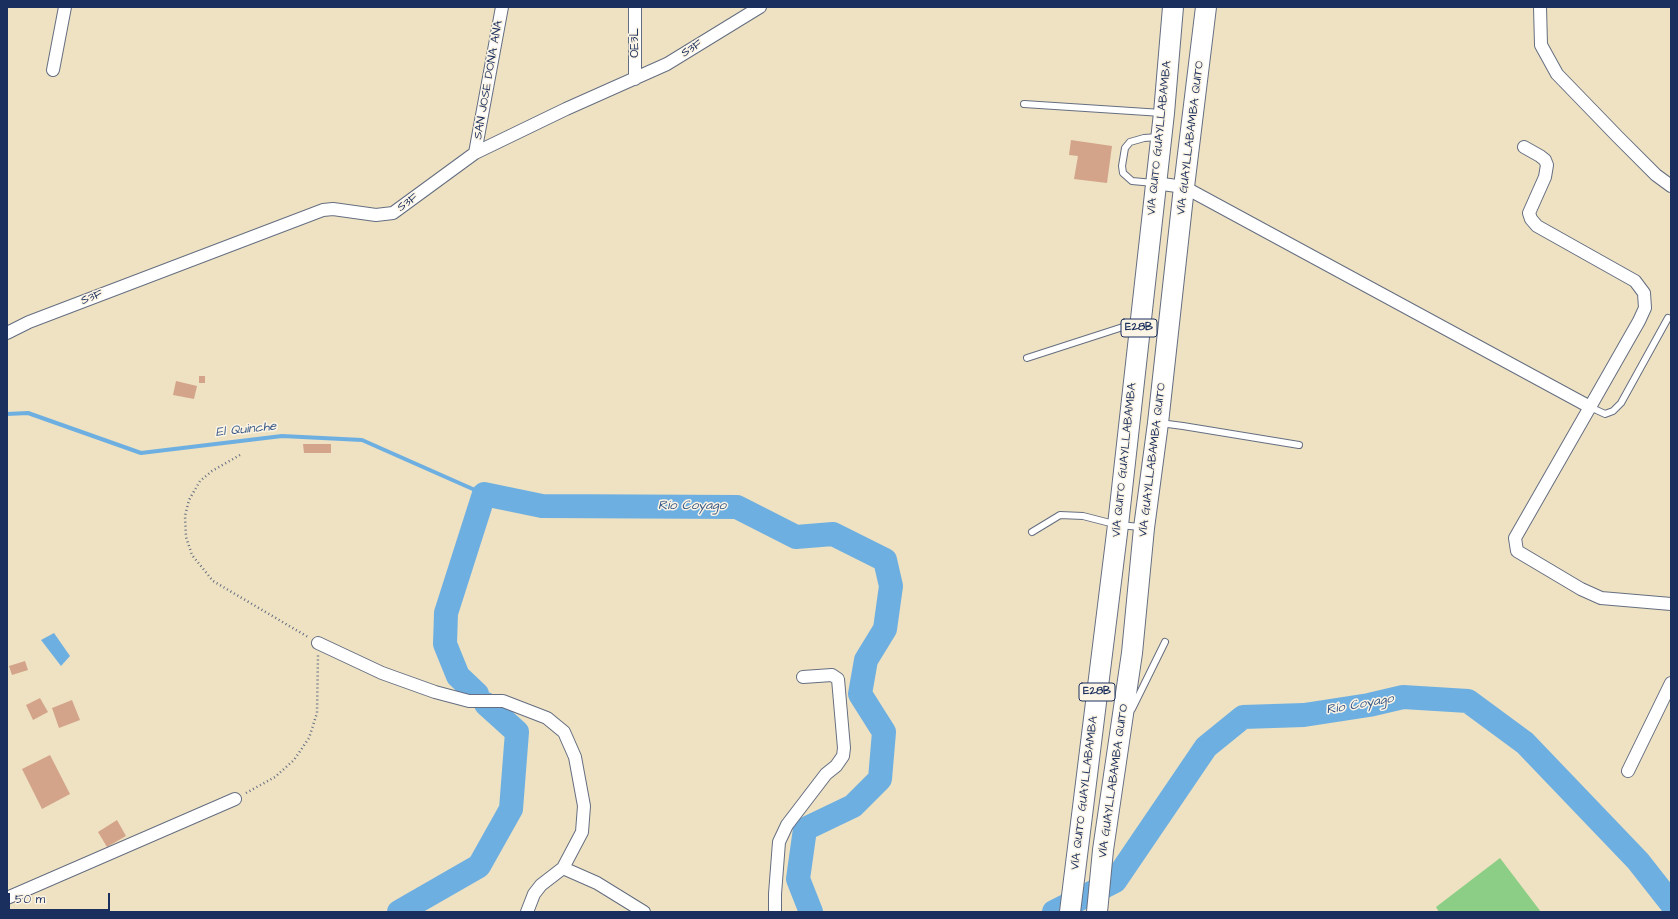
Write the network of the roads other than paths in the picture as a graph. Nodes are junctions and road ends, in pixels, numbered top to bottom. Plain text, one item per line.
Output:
1 (65, 7) edge
2 (502, 7) edge
3 (635, 7) edge
4 (760, 7) edge
5 (1173, 7) edge
6 (1206, 7) edge
7 (1543, 8) edge
8 (52, 70) dead end
9 (635, 79) junction
10 (1024, 104) dead end
11 (1164, 113) junction
12 (1161, 137) junction
13 (1524, 147) dead end
14 (476, 153) junction
15 (1155, 183) junction
16 (1671, 186) edge
17 (1184, 187) junction
18 (1668, 318) dead end
19 (1140, 319) junction
20 (7, 333) edge
21 (1027, 358) dead end
22 (1590, 407) junction
23 (1158, 423) junction
24 (1299, 445) dead end
25 (1118, 525) junction
26 (1144, 528) junction
27 (1032, 532) dead end
28 (1671, 604) edge
29 (1165, 642) dead end
30 (318, 643) road end
31 (803, 677) dead end
32 (1671, 683) edge
33 (1121, 730) junction
34 (1628, 771) dead end
35 (235, 800) road end
36 (563, 868) junction
37 (7, 898) edge
38 (637, 910) edge
39 (527, 912) edge
40 (775, 912) edge
41 (1070, 912) edge
42 (1097, 912) edge

1 - 8 street
2 - 14 street, SAN JOSE DONA ANA
3 - 9 street, OE3L
4 - 9 street, S3F
5 - 11 highway, VÍA QUITO GUAYLLABAMBA / E28B
6 - 17 highway, VÍA GUAYLLABAMBA QUITO / E28B
7 - 16 street
9 - 14 street, S3F
10 - 11 lane
11 - 12 highway, VÍA QUITO GUAYLLABAMBA / E28B
12 - 15 highway, VÍA QUITO GUAYLLABAMBA / E28B
12 - 15 lane
13 - 22 street
14 - 20 street, S3F
15 - 17 street
15 - 19 highway, VÍA QUITO GUAYLLABAMBA / E28B
17 - 22 street
17 - 23 highway, VÍA GUAYLLABAMBA QUITO / E28B
18 - 22 lane
19 - 21 lane
19 - 25 highway, VÍA QUITO GUAYLLABAMBA / E28B
22 - 28 street
23 - 24 lane
23 - 26 highway, VÍA GUAYLLABAMBA QUITO / E28B
25 - 26 lane
25 - 27 lane
25 - 41 highway, VÍA QUITO GUAYLLABAMBA / E28B
26 - 33 highway, VÍA GUAYLLABAMBA QUITO / E28B
29 - 33 lane
30 - 36 street
31 - 40 street
32 - 34 street
33 - 42 highway, VÍA GUAYLLABAMBA QUITO / E28B
35 - 37 street
36 - 38 street
36 - 39 street

